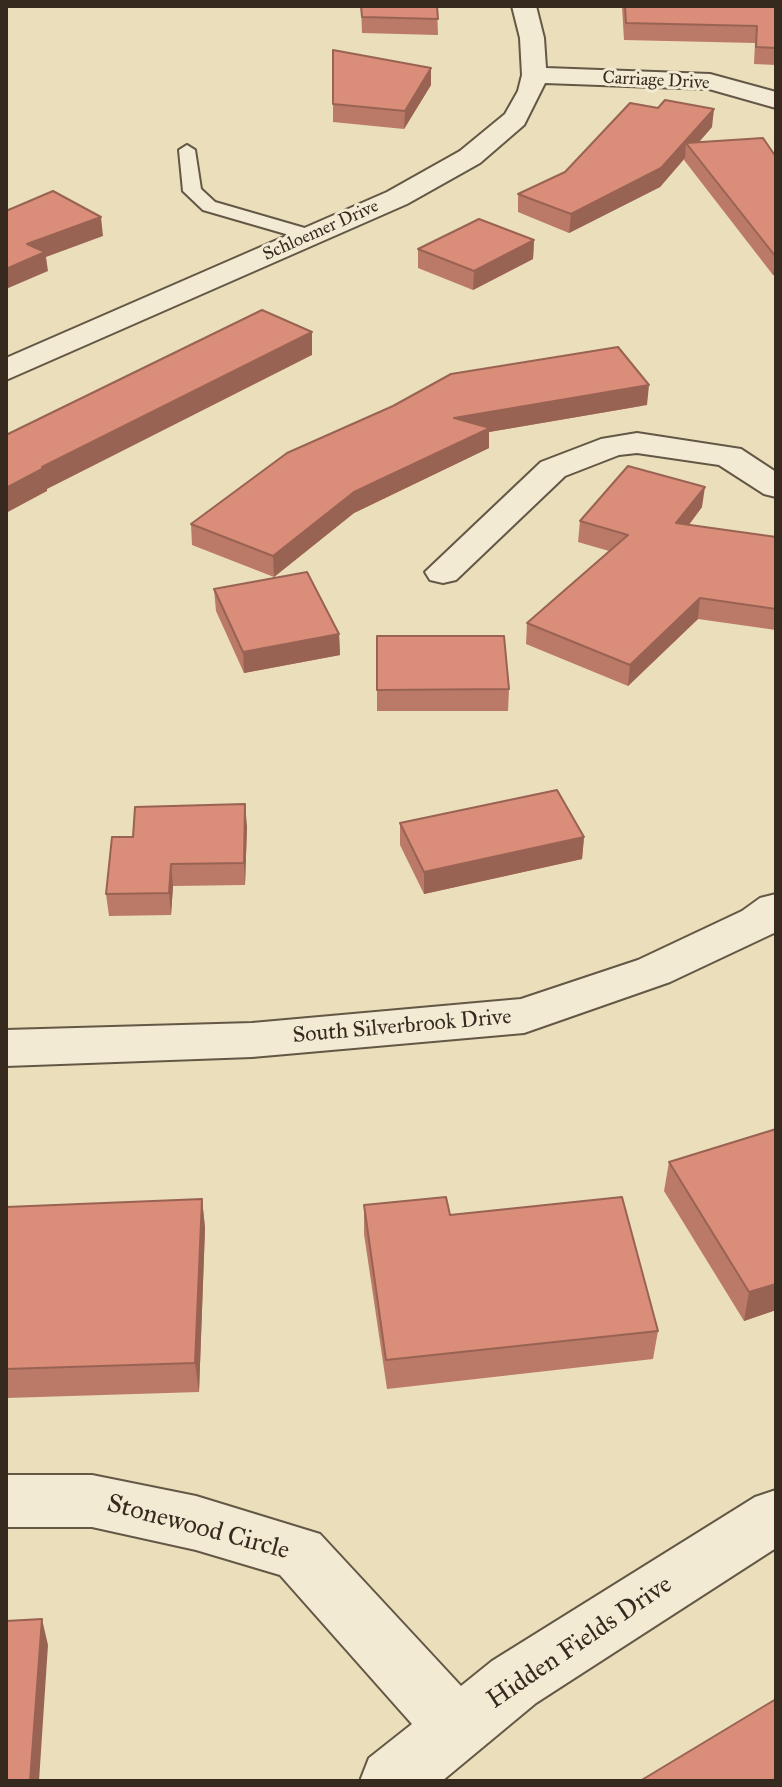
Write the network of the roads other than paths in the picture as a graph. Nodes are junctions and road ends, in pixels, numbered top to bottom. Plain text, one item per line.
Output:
1 (524, 6) edge
2 (534, 75) junction
3 (776, 100) edge
4 (187, 150) dead end
5 (309, 235) junction
6 (6, 370) edge
7 (776, 487) edge
8 (443, 572) dead end
9 (776, 909) edge
10 (6, 1048) edge
11 (6, 1501) edge
12 (776, 1516) edge
13 (457, 1728) junction
14 (392, 1781) edge

1 - 2 street, Schloemer Drive
2 - 3 street, Carriage Drive
2 - 5 street, Schloemer Drive
4 - 5 lane
5 - 6 street, Schloemer Drive
7 - 8 street
9 - 10 street, South Silverbrook Drive
11 - 13 street, Stonewood Circle
12 - 13 street, Hidden Fields Drive
13 - 14 street, Hidden Fields Drive

